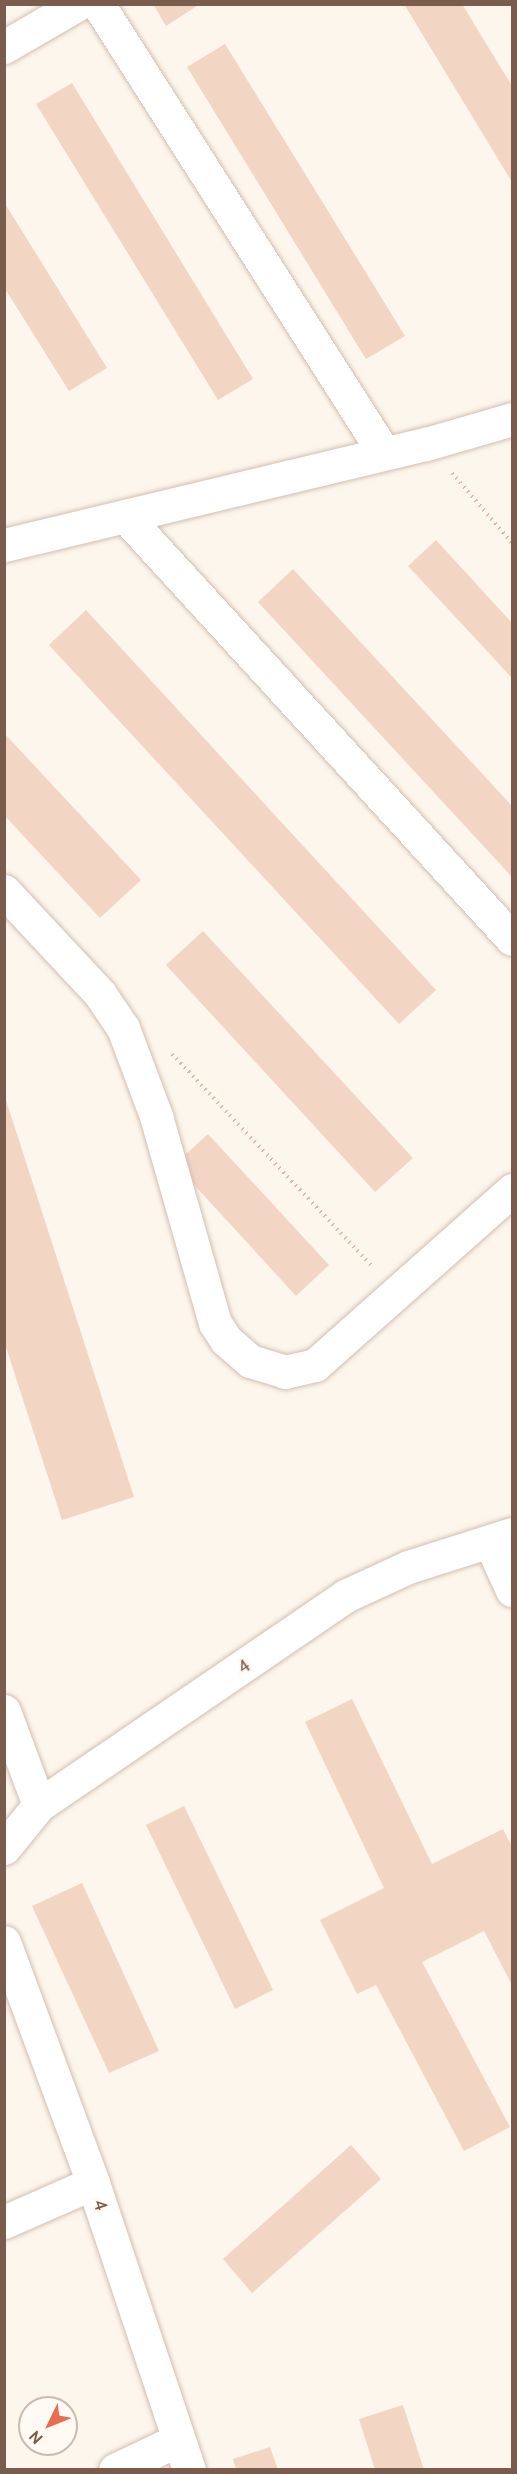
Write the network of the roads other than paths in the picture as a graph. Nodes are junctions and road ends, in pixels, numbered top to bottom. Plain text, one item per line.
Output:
1 (78, 4) edge
2 (98, 4) edge
3 (4, 47) edge
4 (513, 419) edge
5 (384, 453) junction
6 (125, 516) junction
7 (4, 545) edge
8 (4, 891) edge
9 (513, 939) edge
10 (513, 1190) edge
11 (502, 1538) edge
12 (513, 1590) edge
13 (4, 1710) edge
14 (39, 1805) junction
15 (4, 1848) edge
16 (4, 1942) edge
17 (93, 2183) junction
18 (4, 2223) edge
19 (178, 2440) junction
20 (115, 2469) edge
21 (189, 2469) edge

1 - 3 street
2 - 5 street
4 - 5 street
5 - 6 street
6 - 7 street
6 - 9 street
8 - 10 street
11 - 12 street
11 - 14 street, 4
13 - 14 street
14 - 15 street, 4
16 - 17 street, 4
17 - 18 street
17 - 19 street, 4
19 - 20 street
19 - 21 street, 4

